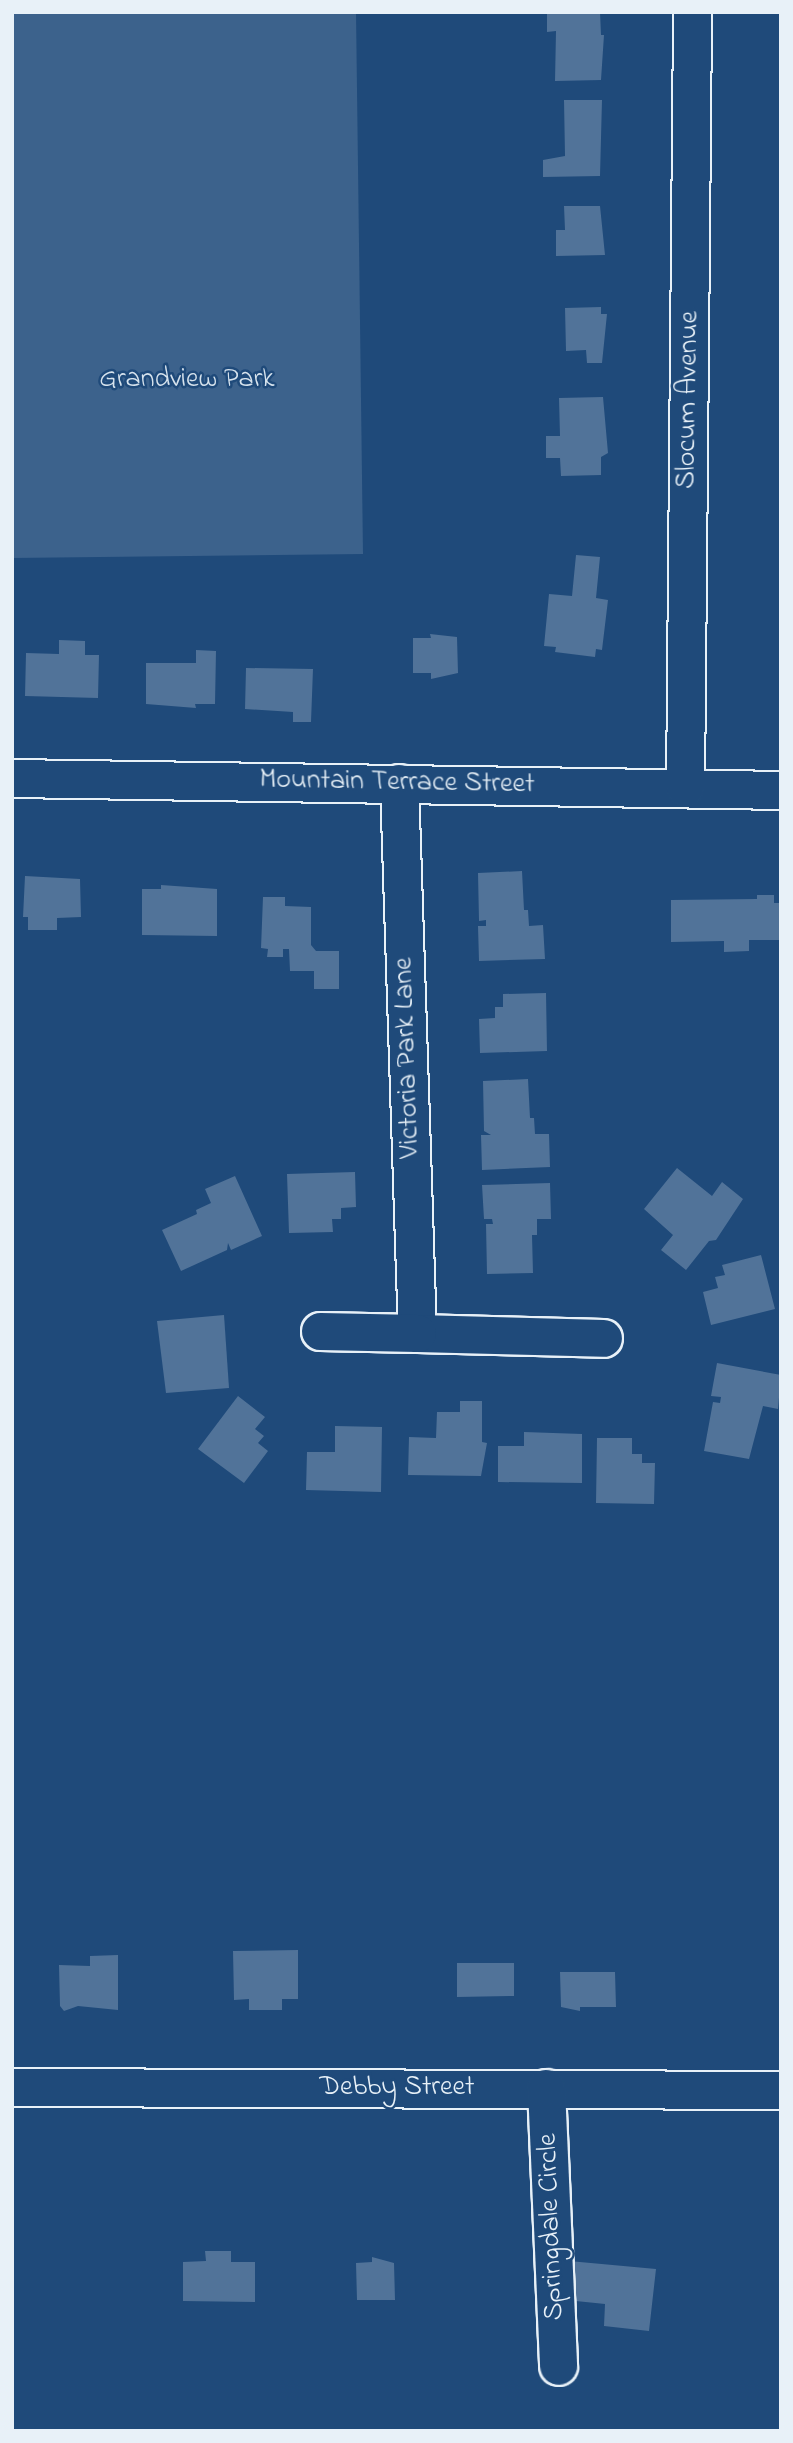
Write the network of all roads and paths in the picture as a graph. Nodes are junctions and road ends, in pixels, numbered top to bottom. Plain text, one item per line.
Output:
1 (692, 12) edge
2 (12, 778) edge
3 (399, 783) junction
4 (685, 788) junction
5 (781, 790) edge
6 (320, 1331) dead end
7 (417, 1333) junction
8 (603, 1338) dead end
9 (12, 2087) edge
10 (547, 2088) junction
11 (781, 2090) edge
12 (558, 2366) dead end

1 - 4 street, Slocum Avenue
2 - 3 street, Mountain Terrace Street
3 - 4 street, Mountain Terrace Street
3 - 7 street, Victoria Park Lane
4 - 5 street, Mountain Terrace Street
6 - 7 street
7 - 8 street
9 - 10 street, Debby Street
10 - 11 street, Debby Street
10 - 12 street, Springdale Circle

